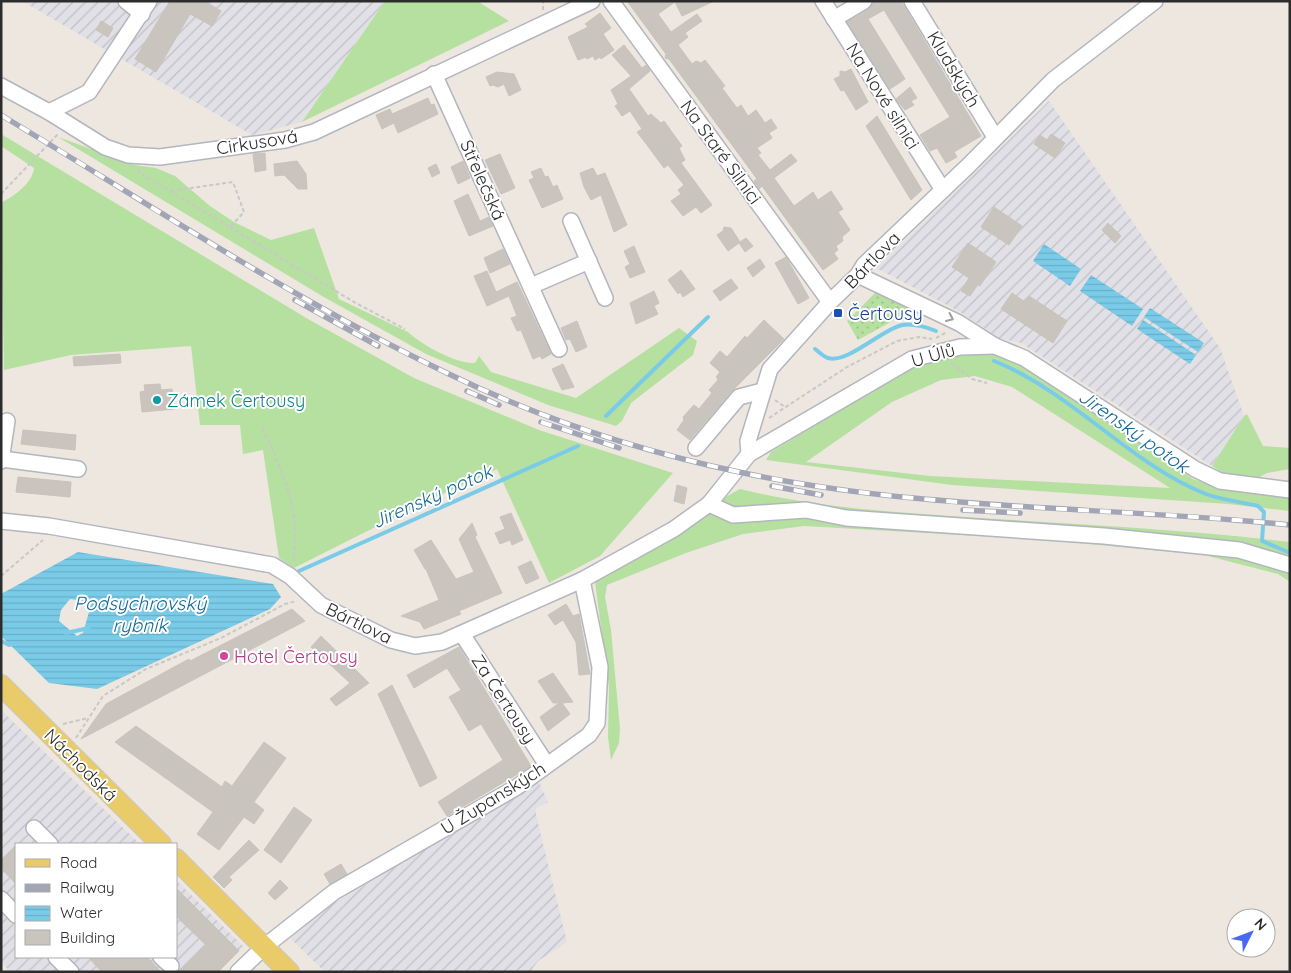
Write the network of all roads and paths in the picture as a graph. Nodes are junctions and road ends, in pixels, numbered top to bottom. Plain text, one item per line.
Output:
1 (126, 1) edge
2 (592, 1) edge
3 (611, 1) edge
4 (823, 1) edge
5 (864, 1) edge
6 (912, 1) edge
7 (1155, 1) edge
8 (145, 7) edge
9 (834, 19) junction
10 (434, 74) junction
11 (1, 86) edge
12 (50, 112) junction
13 (995, 137) junction
14 (52, 139) dead end
15 (128, 155) junction
16 (943, 190) junction
17 (170, 191) junction
18 (1, 194) edge
19 (571, 221) dead end
20 (230, 227) junction
21 (589, 261) junction
22 (858, 276) junction
23 (531, 286) junction
24 (605, 298) dead end
25 (830, 302) junction
26 (960, 323) junction
27 (405, 329) dead end
28 (995, 346) junction
29 (559, 349) dead end
30 (942, 351) junction
31 (987, 382) dead end
32 (767, 395) junction
33 (786, 407) junction
34 (754, 419) junction
35 (7, 421) dead end
36 (262, 428) dead end
37 (696, 448) dead end
38 (747, 456) junction
39 (1, 460) edge
40 (78, 469) dead end
41 (1290, 490) edge
42 (709, 504) junction
43 (1, 521) edge
44 (45, 538) dead end
45 (1290, 565) edge
46 (1, 576) edge
47 (290, 576) junction
48 (582, 580) junction
49 (297, 601) dead end
50 (462, 634) junction
51 (1, 686) edge
52 (89, 718) junction
53 (56, 725) dead end
54 (74, 743) dead end
55 (547, 765) junction
56 (34, 828) dead end
57 (49, 843) edge
58 (160, 843) edge
59 (180, 869) edge
60 (1, 900) edge
61 (15, 914) edge
62 (264, 947) junction
63 (57, 958) edge
64 (71, 972) edge
65 (238, 972) edge
66 (290, 972) edge

1 - 8 street
2 - 10 street, Cirkusová
3 - 25 street, Na Staré Silnici
4 - 9 street, Na Nové silnici
5 - 9 street
6 - 13 street, Kludských
7 - 13 street, Bártlova
8 - 12 street
9 - 16 street, Na Nové silnici
10 - 15 street, Cirkusová
10 - 23 street, Střelečská
11 - 12 street, Cirkusová
12 - 15 street, Cirkusová
13 - 16 street, Bártlova
14 - 18 path
15 - 17 path
16 - 22 street, Bártlova
17 - 20 path
17 - 20 path
19 - 21 street
20 - 27 path
21 - 23 street
21 - 24 street
22 - 25 street, Bártlova
22 -> 26 street, U Úlů
23 - 29 street, Střelečská
25 - 32 street, Bártlova
26 - 28 street, U Úlů
26 - 33 path
28 - 30 street, U Úlů
28 - 41 street
30 - 31 path
30 - 38 street, U Úlů
32 - 33 path
32 - 34 street, Bártlova
32 - 37 street
33 - 34 path
34 - 38 street, Bártlova
35 - 39 street
36 - 47 path
38 - 42 street, Bártlova
39 - 40 street
42 - 45 street
42 - 48 street, Bártlova
43 - 47 street, Bártlova
44 - 46 path
47 - 50 street, Bártlova
48 - 50 street, Bártlova
48 - 55 street, U Županských
49 - 52 path
50 - 55 street, Za Čertousy
51 - 58 main road, Náchodská
52 - 53 path
52 - 54 path
55 - 62 street, U Županských
56 - 57 street
59 - 62 main road
60 - 61 street
62 - 65 street, U Županských
62 - 66 main road
63 - 64 street

